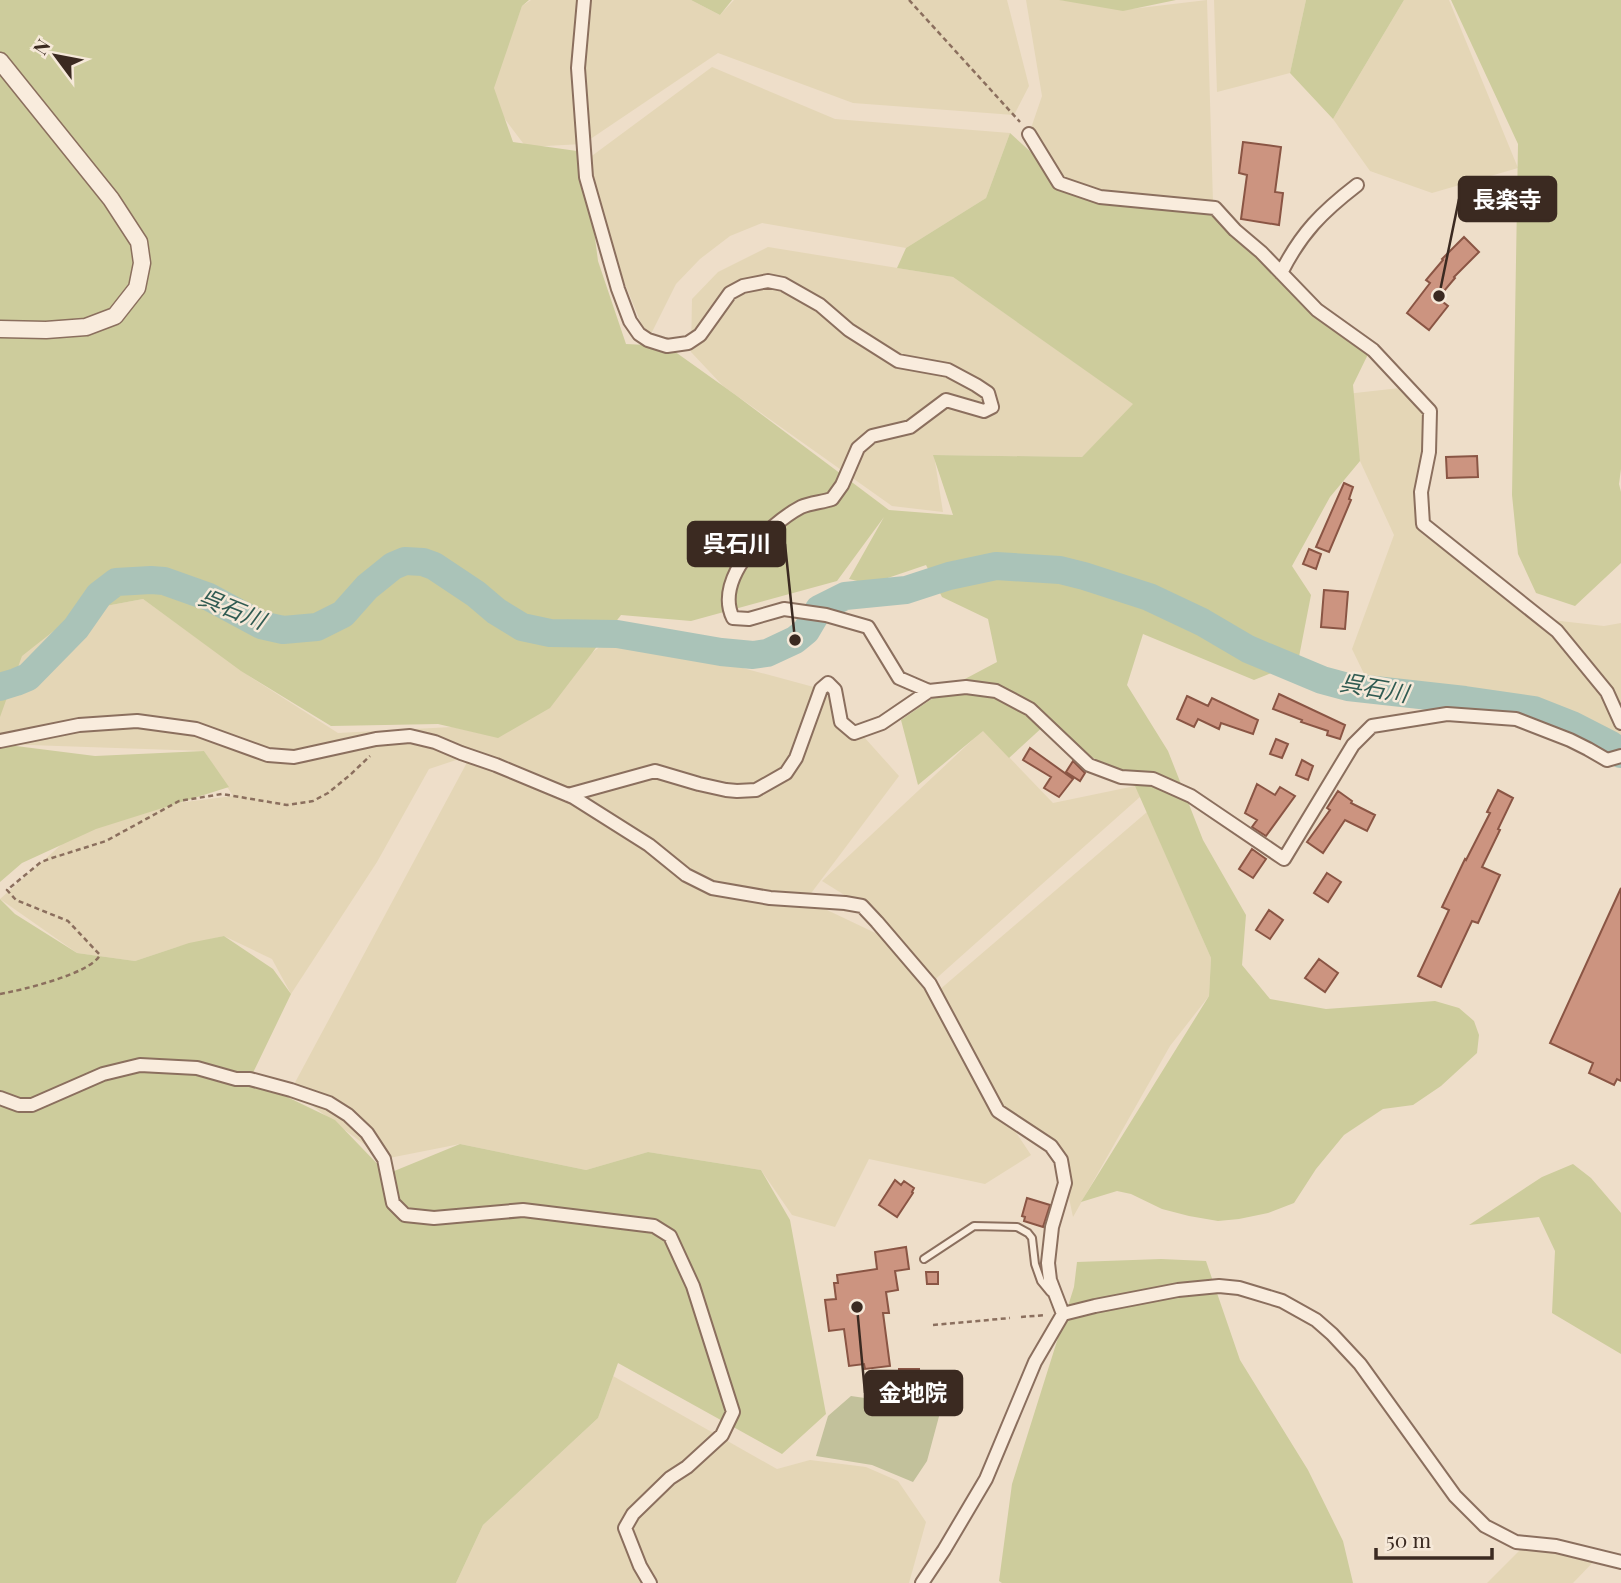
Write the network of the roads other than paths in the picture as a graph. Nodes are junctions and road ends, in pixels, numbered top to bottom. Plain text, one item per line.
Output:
1 (584, 0) edge
2 (0, 61) edge
3 (1029, 134) road end
4 (1357, 185) dead end
5 (1281, 273) junction
6 (0, 329) edge
7 (929, 691) junction
8 (1621, 723) edge
9 (0, 741) edge
10 (1621, 755) edge
11 (568, 795) junction
12 (0, 1098) edge
13 (924, 1259) dead end
14 (1056, 1299) junction
15 (1063, 1314) junction
16 (1621, 1562) edge
17 (650, 1583) edge
18 (922, 1583) edge

1 - 7 street
2 - 6 street
3 - 5 street
4 - 5 street
5 - 8 street
7 - 10 street
7 - 11 street
9 - 11 street
11 - 14 street
12 - 17 street
13 - 14 lane
14 - 15 street
15 - 16 street
15 - 18 street

